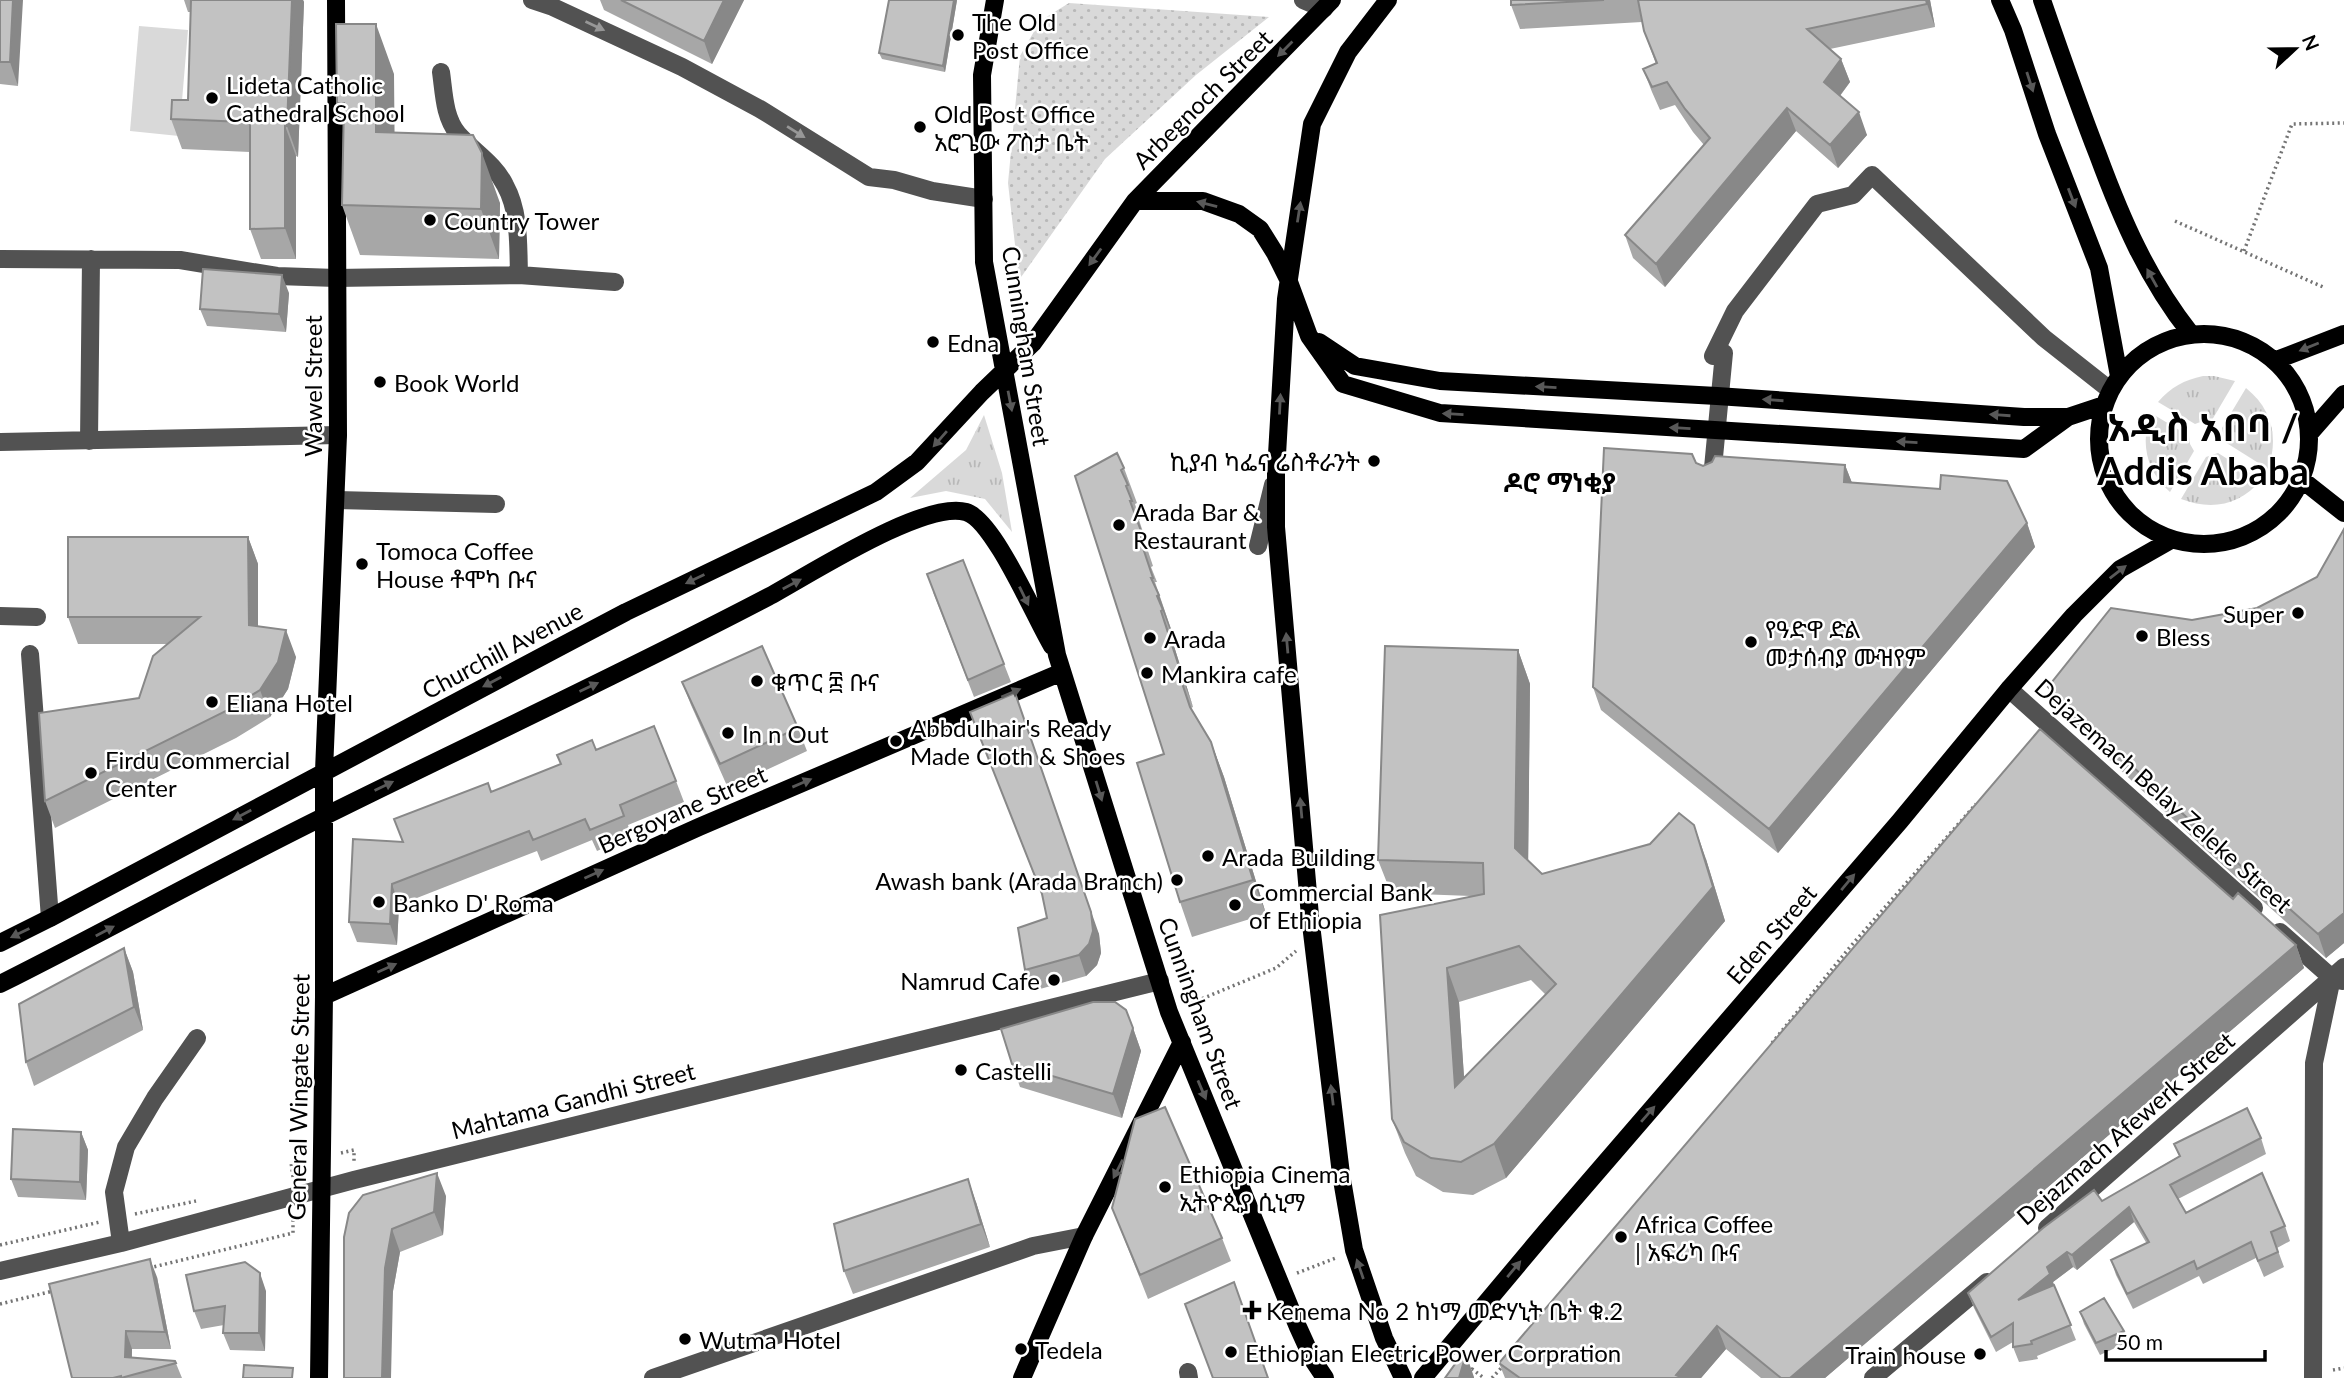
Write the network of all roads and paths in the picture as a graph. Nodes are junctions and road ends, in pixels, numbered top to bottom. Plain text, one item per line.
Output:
1 (336, 0) edge
2 (532, 0) edge
3 (995, 0) edge
4 (1303, 0) edge
5 (1388, 0) edge
6 (2000, 0) edge
7 (2042, 0) edge
8 (1328, 5) edge
9 (441, 72) dead end
10 (2344, 123) edge
11 (984, 200) junction
12 (1135, 201) junction
13 (2175, 221) dead end
14 (2244, 251) junction
15 (0, 259) edge
16 (91, 259) junction
17 (519, 275) junction
18 (336, 278) junction
19 (1288, 279) junction
20 (615, 282) dead end
21 (2323, 287) dead end
22 (2190, 334) junction
23 (2344, 334) edge
24 (1309, 336) junction
25 (2274, 361) junction
26 (1004, 373) junction
27 (2111, 390) junction
28 (2344, 394) edge
29 (2068, 417) junction
30 (2309, 434) junction
31 (338, 435) junction
32 (0, 442) edge
33 (89, 442) junction
34 (1276, 472) junction
35 (1712, 473) edge
36 (2301, 479) junction
37 (337, 500) junction
38 (496, 504) dead end
39 (2344, 513) edge
40 (2171, 540) junction
41 (1258, 546) dead end
42 (0, 617) edge
43 (37, 617) dead end
44 (30, 653) dead end
45 (1060, 663) junction
46 (2009, 689) junction
47 (324, 771) junction
48 (1984, 795) edge
49 (323, 816) junction
50 (51, 918) junction
51 (1313, 937) junction
52 (0, 943) edge
53 (2340, 975) edge
54 (1160, 981) junction
55 (0, 984) edge
56 (324, 996) junction
57 (1169, 1012) junction
58 (197, 1038) dead end
59 (1182, 1042) junction
60 (1773, 1043) edge
61 (322, 1188) junction
62 (1084, 1236) junction
63 (2037, 1237) edge
64 (121, 1243) junction
65 (1353, 1250) junction
66 (0, 1271) edge
67 (1998, 1272) edge
68 (1279, 1281) junction
69 (1510, 1358) edge
70 (319, 1378) edge
71 (653, 1378) edge
72 (1022, 1378) edge
73 (1325, 1378) edge
74 (1403, 1378) edge
75 (1423, 1378) edge
76 (1465, 1378) edge
77 (1484, 1378) edge
78 (1492, 1378) edge
79 (1872, 1378) edge
80 (2313, 1378) edge

1 - 18 main road, Wawel Street
2 -> 11 street
3 - 11 main road, Cunningham Street
4 - 8 street
19 -> 5 main road
6 -> 27 main road
22 -> 7 main road
8 -> 12 main road, Arbegnoch Street
9 - 17 street
10 - 14 path
11 - 26 main road, Cunningham Street
19 -> 12 main road
12 -> 26 main road, Arbegnoch Street
13 - 14 path
14 - 21 path
15 - 16 street
16 - 18 street
16 - 33 street
17 - 18 street
17 - 20 street
18 - 31 main road, Wawel Street
19 - 24 main road
34 -> 19 main road
22 - 25 main road
22 - 27 main road
23 -> 25 main road
29 -> 24 main road
29 -> 24 main road
25 - 30 main road
26 -> 45 main road, Cunningham Street
26 -> 47 main road, Churchill Avenue
27 - 29 main road
27 - 35 street
27 - 40 main road
28 - 30 main road
30 - 36 main road
31 - 33 street
31 - 37 main road, Wawel Street
32 - 33 street
34 - 41 street
51 -> 34 main road
36 - 39 main road
36 - 40 main road
37 - 38 street
37 - 47 main road, Wawel Street
46 -> 40 main road, Eden Street
42 - 43 street
44 - 50 street
49 -> 45 main road, Cunningham Street
45 -> 54 main road, Cunningham Street
56 -> 45 main road, Bergoyane Street
46 - 53 street, Dejazemach Belay Zeleke Street
75 -> 46 main road, Eden Street
47 - 49 main road, General Wingate Street
47 -> 50 main road, Churchill Avenue
48 - 60 path
55 -> 49 main road
49 - 56 main road, General Wingate Street
50 -> 52 main road, Churchill Avenue
51 - 57 path
65 -> 51 main road
53 - 63 street, Dejazmach Afewerk Street
53 - 80 street
54 - 57 main road, Cunningham Street
54 - 61 street, Mahtama Gandhi Street
56 - 61 main road, General Wingate Street
57 - 59 main road, Cunningham Street
58 - 64 street
59 -> 62 main road
59 -> 68 main road, Cunningham Street
61 - 64 street, Mahtama Gandhi Street
61 - 70 main road, General Wingate Street
62 - 71 street
62 - 72 main road
64 - 66 street, Mahtama Gandhi Street
65 - 68 path
74 -> 65 main road
67 - 79 street
68 - 73 main road, Cunningham Street
69 - 78 path
76 - 77 path

